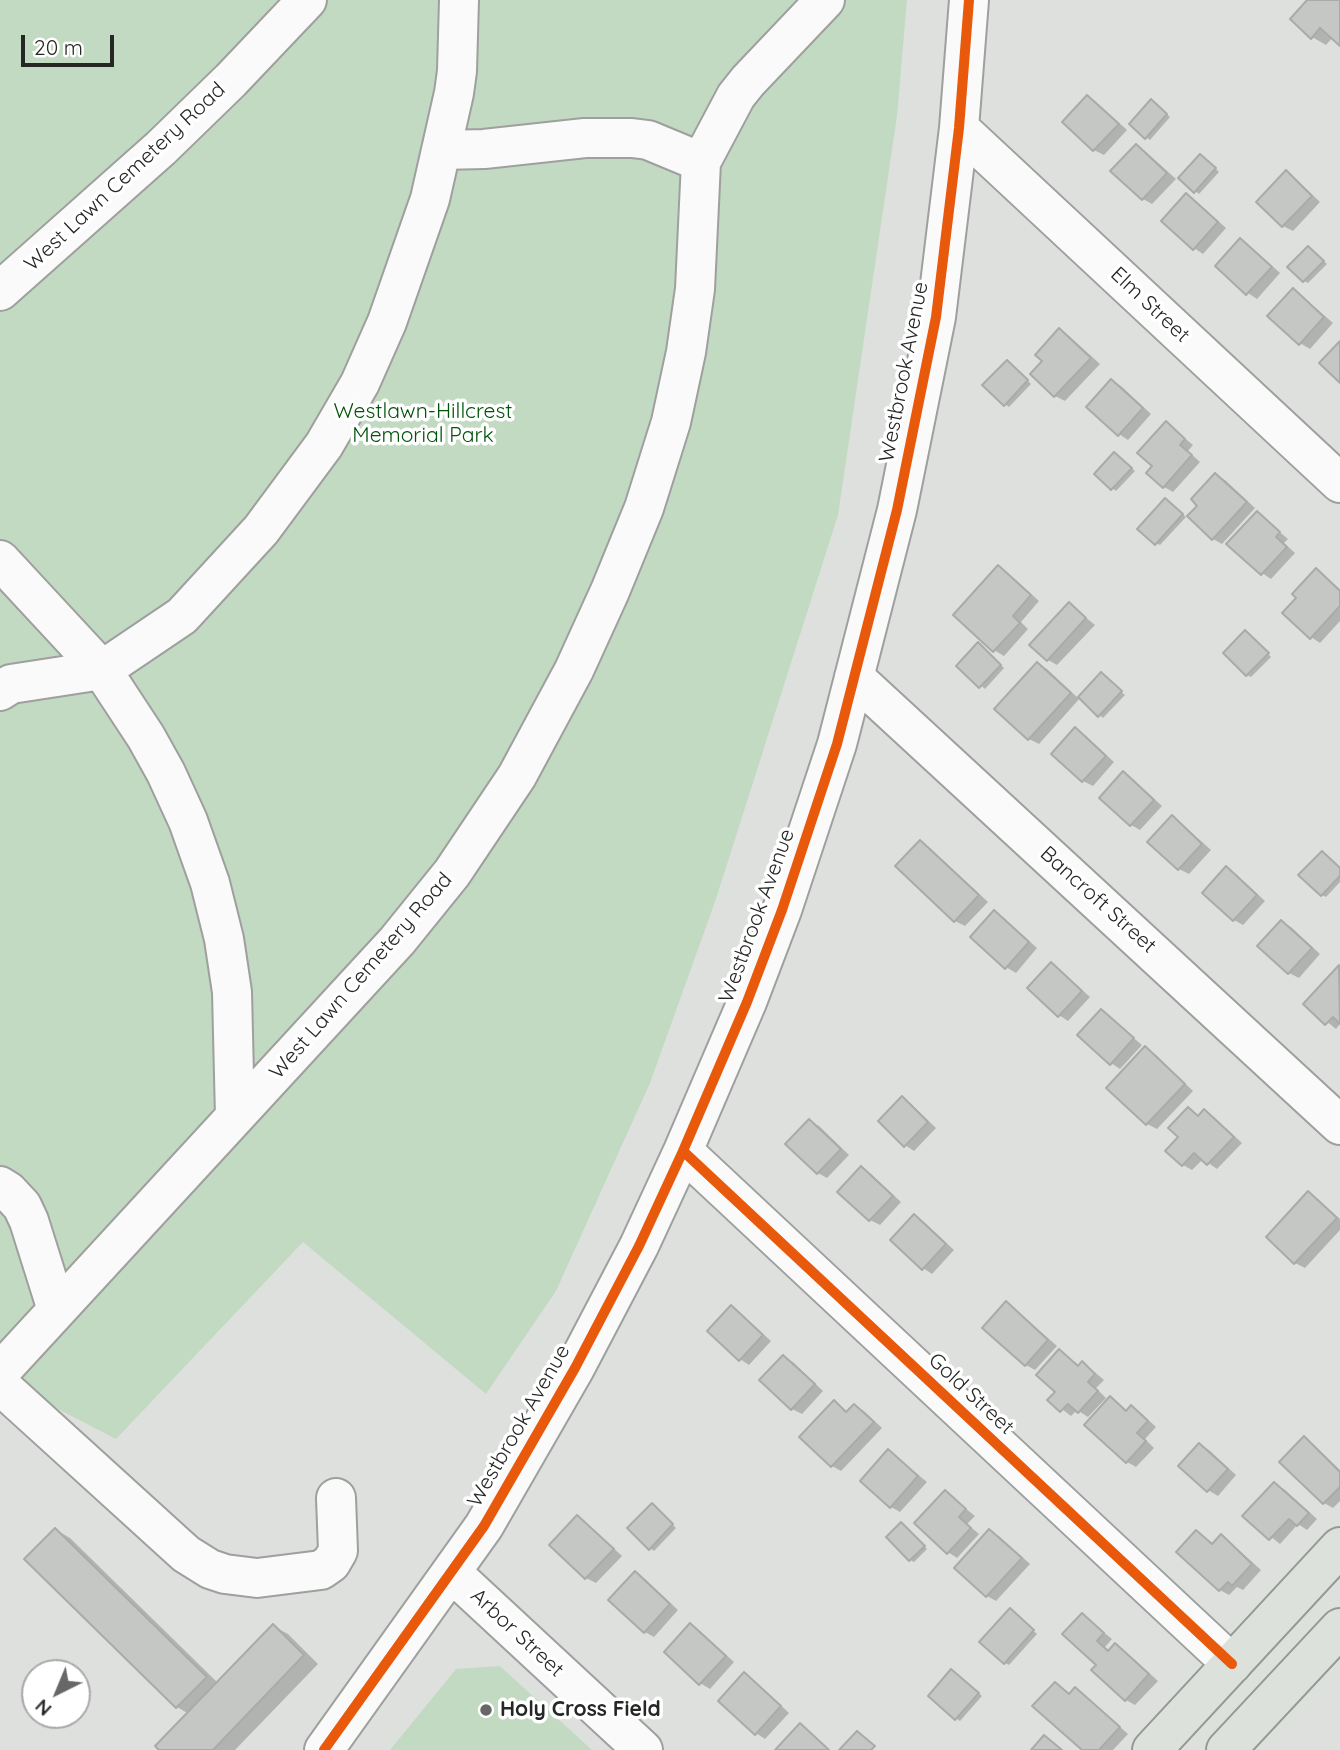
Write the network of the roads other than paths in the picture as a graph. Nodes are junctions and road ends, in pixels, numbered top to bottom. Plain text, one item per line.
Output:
1 (306, 0) edge
2 (458, 0) edge
3 (825, 0) edge
4 (969, 0) edge
5 (959, 128) junction
6 (441, 150) junction
7 (701, 162) junction
8 (0, 291) edge
9 (1340, 483) edge
10 (0, 561) edge
11 (102, 670) junction
12 (854, 677) junction
13 (0, 691) edge
14 (235, 1118) junction
15 (1340, 1125) edge
16 (683, 1151) junction
17 (0, 1186) edge
18 (57, 1310) junction
19 (0, 1372) edge
20 (0, 1385) edge
21 (336, 1498) dead end
22 (1340, 1547) edge
23 (452, 1573) junction
24 (1340, 1628) edge
25 (1232, 1664) junction
26 (324, 1750) edge
27 (643, 1750) edge
28 (1152, 1750) edge
29 (1226, 1750) edge

1 - 8 street, West Lawn Cemetery Road
2 - 6 street
3 - 7 street, West Lawn Cemetery Road
4 - 5 street, Westbrook Avenue
5 - 9 street, Elm Street
5 - 12 street, Westbrook Avenue
6 - 7 street
6 - 11 street
7 - 14 street, West Lawn Cemetery Road
10 - 11 street, West Lawn Cemetery Road
11 - 13 street
11 - 14 street, West Lawn Cemetery Road
12 - 15 street, Bancroft Street
12 - 16 street, Westbrook Avenue
14 - 18 street, West Lawn Cemetery Road
16 - 23 street, Westbrook Avenue
16 - 25 street, Gold Street
17 - 18 street
18 - 19 street, West Lawn Cemetery Road
20 - 21 street
22 - 25 main road
23 - 26 street, Westbrook Avenue
23 - 27 street, Arbor Street
24 - 29 main road
25 - 28 main road

